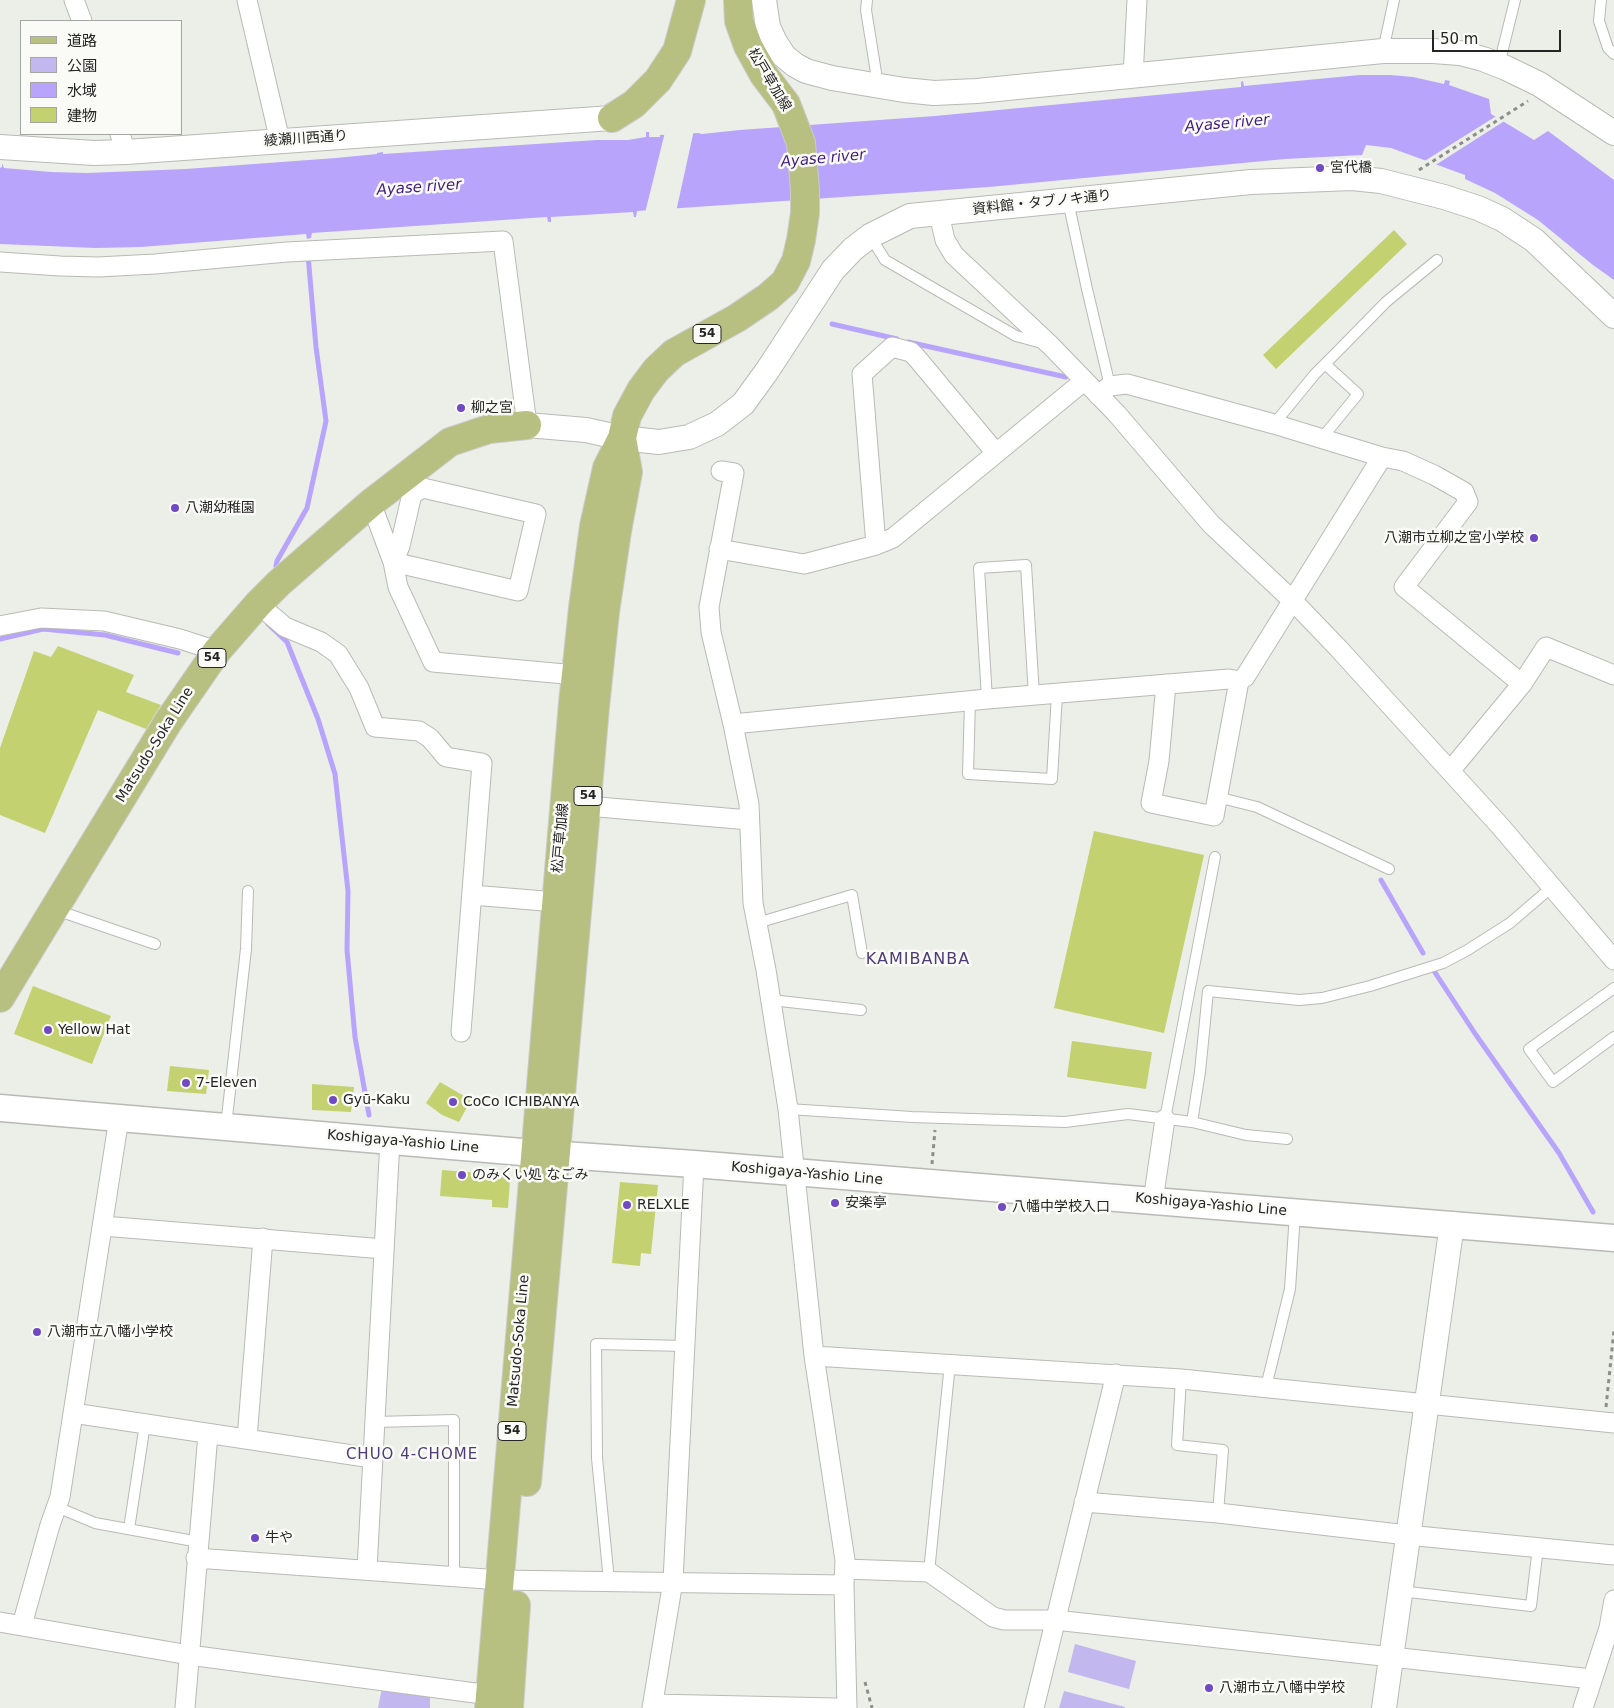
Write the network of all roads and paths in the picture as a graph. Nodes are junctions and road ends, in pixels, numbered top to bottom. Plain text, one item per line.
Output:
1 (74, 0) edge
2 (248, 0) edge
3 (690, 0) edge
4 (738, 0) edge
5 (764, 0) edge
6 (867, 0) edge
7 (1137, 0) edge
8 (1394, 0) edge
9 (1515, 0) edge
10 (1601, 0) edge
11 (82, 20) edge
12 (1384, 51) junction
13 (1614, 54) edge
14 (1499, 65) junction
15 (1133, 77) junction
16 (878, 86) junction
17 (1517, 108) dead end
18 (612, 118) joint
19 (1614, 133) edge
20 (280, 141) junction
21 (123, 143) edge
22 (0, 147) edge
23 (1418, 170) dead end
24 (1068, 200) junction
25 (939, 214) junction
26 (870, 236) junction
27 (1437, 260) dead end
28 (0, 262) edge
29 (1614, 316) edge
30 (1050, 345) junction
31 (1325, 364) junction
32 (1084, 381) junction
33 (1104, 391) junction
34 (528, 424) junction
35 (1274, 424) junction
36 (622, 438) junction
37 (1322, 438) junction
38 (996, 453) junction
39 (1382, 457) junction
40 (722, 471) dead end
41 (371, 503) junction
42 (876, 545) junction
43 (720, 549) junction
44 (393, 562) junction
45 (1293, 601) junction
46 (258, 604) junction
47 (0, 626) edge
48 (217, 651) junction
49 (1614, 674) edge
50 (576, 675) junction
51 (1239, 681) junction
52 (1166, 684) junction
53 (1522, 684) junction
54 (1057, 694) junction
55 (1034, 695) junction
56 (978, 700) junction
57 (733, 724) junction
58 (1450, 771) junction
59 (1217, 797) junction
60 (587, 806) junction
61 (749, 820) junction
62 (1215, 857) dead end
63 (1389, 869) dead end
64 (1552, 887) junction
65 (248, 891) dead end
66 (472, 895) junction
67 (556, 902) junction
68 (55, 910) junction
69 (757, 922) junction
70 (155, 944) dead end
71 (862, 953) dead end
72 (1614, 960) edge
73 (1614, 988) edge
74 (0, 998) edge
75 (771, 1000) junction
76 (860, 1010) dead end
77 (461, 1032) dead end
78 (1614, 1037) edge
79 (0, 1108) edge
80 (788, 1109) junction
81 (119, 1118) junction
82 (937, 1118) junction
83 (1165, 1119) junction
84 (1192, 1122) junction
85 (226, 1127) junction
86 (1287, 1139) dead end
87 (390, 1140) junction
88 (545, 1154) junction
89 (932, 1159) dead end
90 (694, 1164) junction
91 (793, 1173) junction
92 (1153, 1201) junction
93 (1295, 1212) junction
94 (1452, 1224) junction
95 (103, 1226) junction
96 (263, 1238) junction
97 (1614, 1238) edge
98 (384, 1249) junction
99 (1614, 1330) edge
100 (686, 1346) junction
101 (814, 1356) junction
102 (950, 1363) junction
103 (1116, 1374) junction
104 (1181, 1378) junction
105 (1266, 1387) junction
106 (1426, 1404) junction
107 (73, 1413) junction
108 (375, 1422) junction
109 (1609, 1423) edge
110 (145, 1424) junction
111 (208, 1434) junction
112 (247, 1439) junction
113 (372, 1458) junction
114 (1084, 1502) junction
115 (57, 1507) junction
116 (1218, 1513) junction
117 (128, 1529) junction
118 (1407, 1535) junction
119 (1538, 1547) junction
120 (198, 1550) junction
121 (1614, 1555) edge
122 (367, 1569) junction
123 (929, 1572) junction
124 (454, 1576) junction
125 (845, 1577) junction
126 (509, 1579) junction
127 (610, 1581) junction
128 (673, 1581) junction
129 (1400, 1591) junction
130 (1614, 1600) edge
131 (1055, 1620) junction
132 (0, 1622) edge
133 (22, 1625) junction
134 (189, 1655) junction
135 (1390, 1657) junction
136 (1592, 1679) junction
137 (496, 1704) edge
138 (652, 1706) edge
139 (761, 1707) edge
140 (185, 1708) edge
141 (836, 1708) edge
142 (847, 1708) edge
143 (1034, 1708) edge
144 (1384, 1708) edge
145 (1583, 1708) edge

1 - 11 street
2 - 20 street
3 - 18 main road
4 - 36 main road, 松戸草加線 / 54
5 - 16 street
6 - 16 lane
7 - 15 street
8 - 12 lane
9 - 14 lane
10 - 13 lane
12 - 14 street
12 - 15 street
14 - 19 street
15 - 16 street
17 - 23 path
18 - 20 street, 綾瀬川西通り
20 - 21 street, 綾瀬川西通り
21 - 22 street, 綾瀬川西通り
24 - 25 street, 資料館・タブノキ通り
24 - 29 street, 資料館・タブノキ通り
24 - 33 lane
25 - 26 street, 資料館・タブノキ通り
25 - 30 street
26 - 30 lane
26 - 36 street, 資料館・タブノキ通り
27 - 31 lane
28 - 34 street
30 - 32 street
31 - 35 lane
31 - 37 lane
32 - 33 street
32 - 38 street
33 - 35 street
33 - 45 street
34 - 36 street, 資料館・タブノキ通り
34 - 41 main road, Matsudo-Soka Line / 54
35 - 37 street
36 - 50 main road, 松戸草加線 / 54
36 - 60 main road, 松戸草加線 / 54
37 - 39 street
38 - 42 street
38 - 42 street
39 - 45 street
39 - 53 street
40 - 43 street
41 - 44 street
41 - 46 main road, Matsudo-Soka Line / 54
42 - 43 street
43 - 57 street
44 - 44 street
44 - 50 street
45 - 51 street
45 - 58 street
46 - 48 main road, Matsudo-Soka Line / 54
46 - 66 street
47 - 48 street
48 - 68 main road, Matsudo-Soka Line / 54
49 - 53 street
50 - 67 main road, 松戸草加線 / 54
51 - 52 street
51 - 59 street
52 - 54 street
52 - 59 street
53 - 58 street
54 - 55 street
54 - 56 lane
55 - 56 street
55 - 56 lane
56 - 57 street
57 - 61 street
58 - 64 street
59 - 63 lane
60 - 61 street
60 - 88 main road, 松戸草加線 / 54
61 - 69 street
62 - 83 lane
64 - 72 street
64 - 84 lane
65 - 85 lane
66 - 67 street
66 - 77 street
67 - 88 main road, 松戸草加線 / 54
68 - 70 lane
68 - 74 main road, Matsudo-Soka Line / 54
69 - 71 lane
69 - 75 street
73 - 78 lane
75 - 76 lane
75 - 80 street
79 - 81 main road, Koshigaya-Yashio Line
80 - 82 lane
80 - 91 street
81 - 85 main road, Koshigaya-Yashio Line
81 - 95 street
82 - 83 lane
82 - 89 path
83 - 84 lane
83 - 92 street
84 - 86 lane
85 - 87 main road, Koshigaya-Yashio Line
87 - 88 main road, Koshigaya-Yashio Line
87 - 98 street
88 - 90 main road, Koshigaya-Yashio Line
88 - 126 main road, Matsudo-Soka Line / 54
90 - 91 main road, Koshigaya-Yashio Line
90 - 100 street
91 - 92 main road, Koshigaya-Yashio Line
91 - 101 street
92 - 93 main road, Koshigaya-Yashio Line
93 - 94 main road, Koshigaya-Yashio Line
93 - 105 lane
94 - 97 main road, Koshigaya-Yashio Line
94 - 106 street
95 - 96 street
95 - 107 street
96 - 98 street
96 - 112 street
98 - 108 street
99 - 109 path
100 - 127 lane
100 - 128 street
101 - 102 street
101 - 125 street
102 - 103 street
102 - 123 lane
103 - 104 street
103 - 114 street
104 - 105 street
104 - 116 lane
105 - 106 street
106 - 109 street
106 - 118 street
107 - 110 street
107 - 115 street
108 - 113 street
108 - 124 lane
110 - 111 street
110 - 117 lane
111 - 112 street
111 - 120 street
112 - 113 street
113 - 122 street
114 - 116 street
114 - 131 street
115 - 117 lane
115 - 133 street
116 - 118 street
117 - 120 lane
118 - 119 street
118 - 129 street
119 - 121 street
119 - 129 lane
120 - 122 street
120 - 134 street
122 - 124 street
123 - 125 street
123 - 131 street
124 - 126 street
125 - 128 street
125 - 142 street
126 - 127 street
126 - 137 main road, Matsudo-Soka Line / 54
127 - 128 street
128 - 138 street
129 - 135 street
130 - 136 street
131 - 135 street
131 - 143 street
132 - 133 street
133 - 134 street
134 - 137 street
134 - 140 street
135 - 136 street
135 - 144 street
136 - 145 street
138 - 139 street
139 - 141 street

